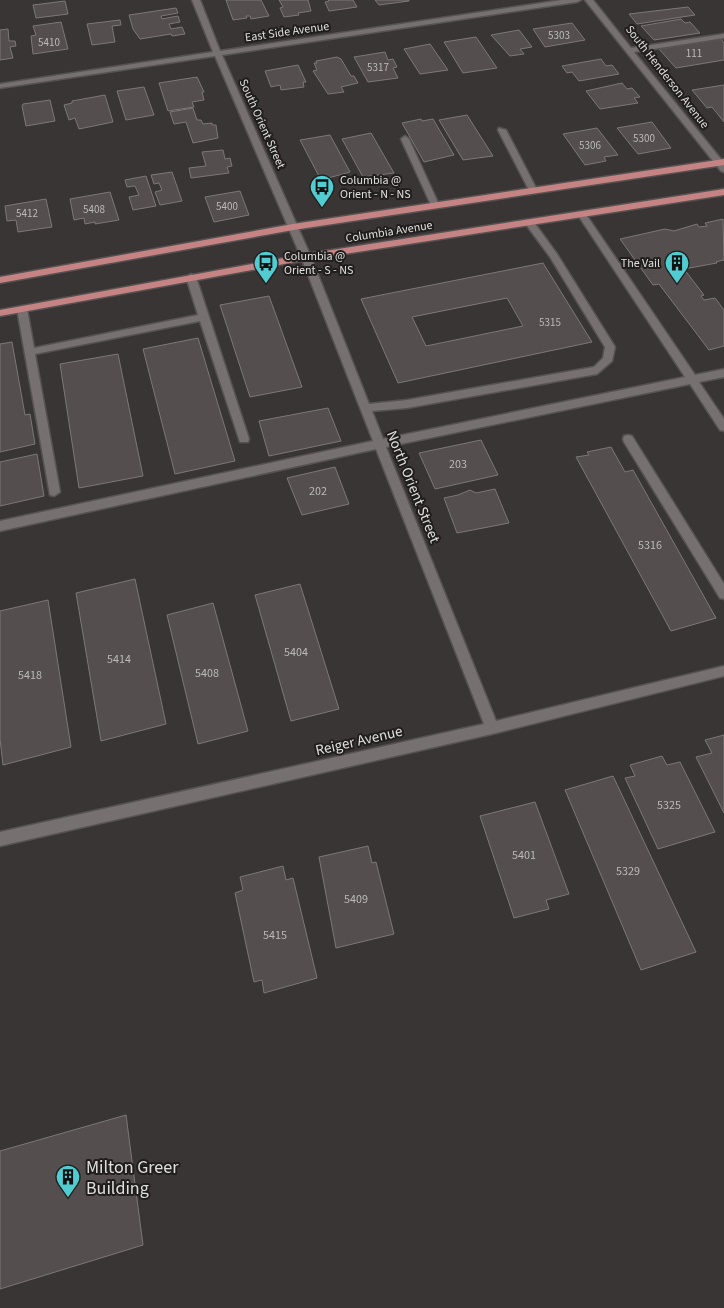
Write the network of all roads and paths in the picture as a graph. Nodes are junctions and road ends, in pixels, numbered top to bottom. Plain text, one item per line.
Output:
1 (196, 0) edge
2 (577, 0) edge
3 (589, 0) edge
4 (724, 36) edge
5 (631, 50) junction
6 (217, 54) junction
7 (0, 86) edge
8 (502, 130) dead end
9 (405, 139) dead end
10 (722, 165) edge
11 (533, 190) junction
12 (724, 192) edge
13 (435, 204) junction
14 (582, 215) junction
15 (530, 223) junction
16 (294, 226) junction
17 (306, 257) junction
18 (191, 277) junction
19 (0, 280) edge
20 (22, 309) junction
21 (0, 313) edge
22 (204, 317) junction
23 (30, 352) junction
24 (724, 373) edge
25 (693, 380) junction
26 (366, 408) junction
27 (724, 427) edge
28 (244, 439) dead end
29 (628, 439) dead end
30 (380, 444) junction
31 (54, 492) dead end
32 (0, 526) edge
33 (724, 594) edge
34 (724, 671) edge
35 (492, 728) junction
36 (0, 839) edge

1 - 6 street, South Orient Street
2 - 6 street, East Side Avenue
3 - 5 street, South Henderson Avenue
4 - 5 street
5 - 10 street, South Henderson Avenue
6 - 7 street, East Side Avenue
6 - 16 street, South Orient Street
8 - 11 street
9 - 13 street
10 - 11 main road, Columbia Avenue
11 - 13 main road, Columbia Avenue
12 - 14 main road, Columbia Avenue
13 - 16 main road, Columbia Avenue
14 - 15 main road, Columbia Avenue
14 - 25 street
15 - 17 main road, Columbia Avenue
15 - 26 street
16 - 17 street, South Orient Street
16 - 19 main road, Columbia Avenue
17 - 18 main road, Columbia Avenue
17 - 26 street, North Orient Street
18 - 20 main road, Columbia Avenue
18 - 22 street
20 - 21 main road, Columbia Avenue
20 - 23 street
22 - 23 street
22 - 28 street
23 - 31 street
24 - 25 street
25 - 27 street
25 - 30 street
26 - 30 street, North Orient Street
29 - 33 street
30 - 32 street
30 - 35 street, North Orient Street
34 - 35 street, Reiger Avenue
35 - 36 street, Reiger Avenue

